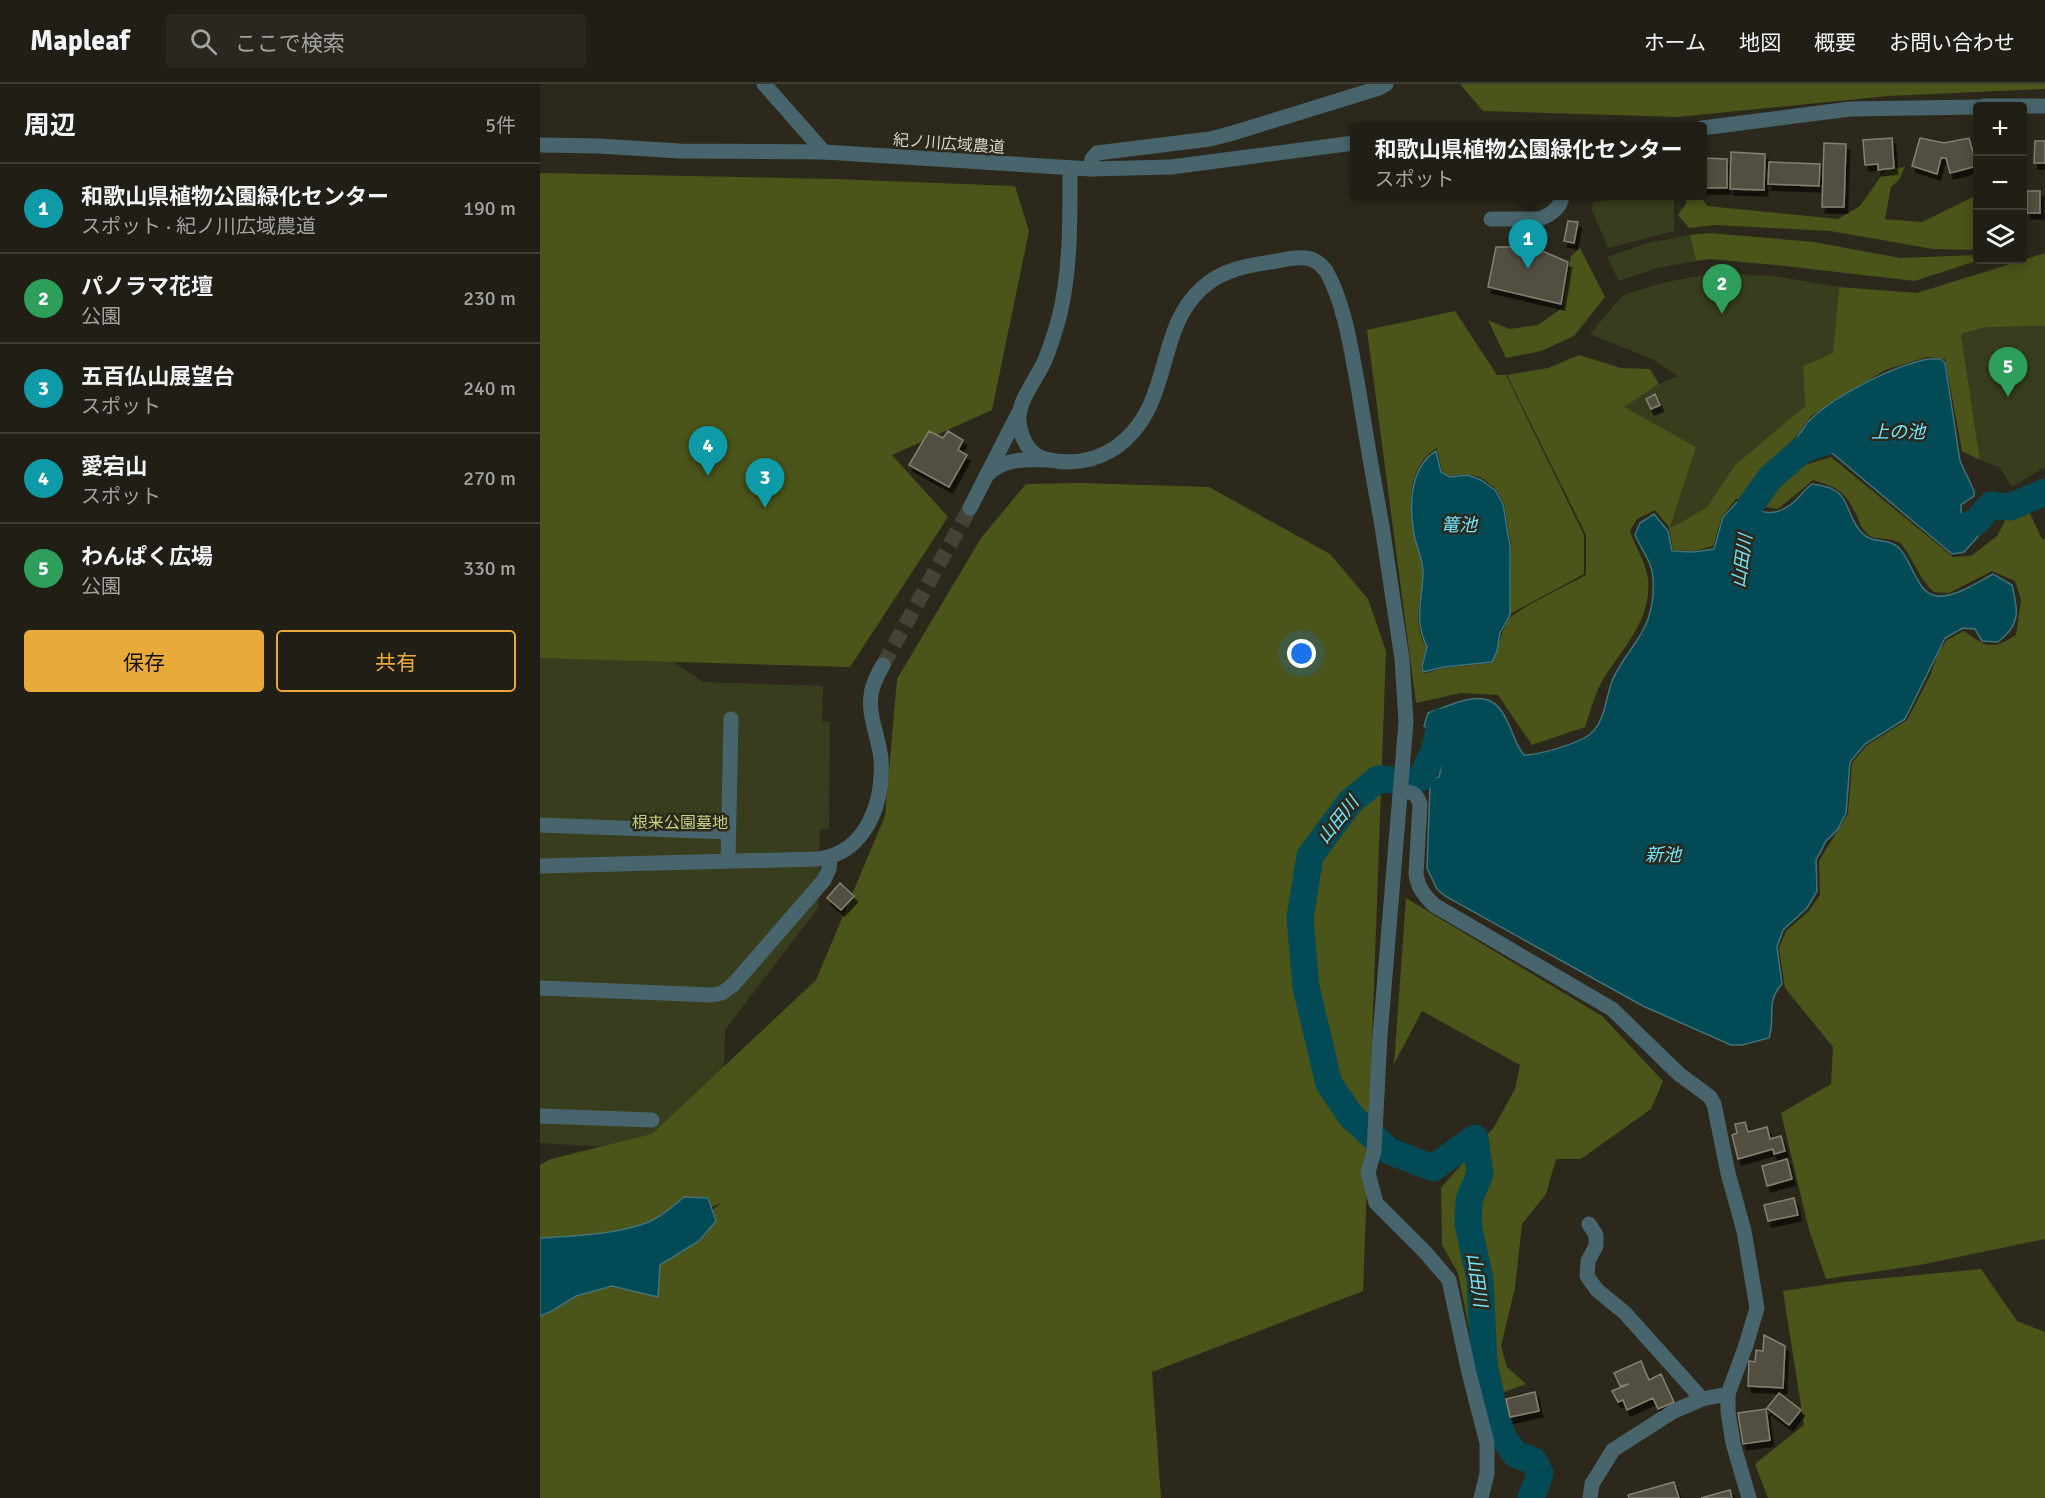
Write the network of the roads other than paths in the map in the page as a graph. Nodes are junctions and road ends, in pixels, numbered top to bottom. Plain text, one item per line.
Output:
1 (764, 84) edge
2 (1386, 84) edge
3 (2027, 105) edge
4 (2045, 105) edge
5 (1973, 107) edge
6 (1707, 127) edge
7 (1350, 144) edge
8 (540, 145) edge
9 (824, 152) junction
10 (1070, 169) junction
11 (1091, 169) junction
12 (1560, 200) edge
13 (1491, 219) dead end
14 (1020, 411) junction
15 (1053, 460) junction
16 (986, 477) junction
17 (970, 508) tunnel mouth
18 (884, 665) tunnel mouth
19 (731, 719) dead end
20 (1400, 791) junction
21 (540, 825) edge
22 (729, 832) junction
23 (830, 858) junction
24 (728, 861) junction
25 (540, 866) edge
26 (540, 988) edge
27 (540, 1116) edge
28 (652, 1120) dead end
29 (1589, 1224) dead end
30 (1728, 1394) junction
31 (1702, 1399) junction
32 (1481, 1498) edge
33 (1590, 1498) edge
34 (1749, 1498) edge

1 - 9 street
2 - 11 street
3 - 4 street
5 - 6 street
7 - 11 street, 紀ノ川広域農道
8 - 9 street, 紀ノ川広域農道
9 - 10 street, 紀ノ川広域農道
10 - 11 street, 紀ノ川広域農道
10 - 14 street
12 - 13 street
14 - 15 street
14 - 16 street
15 - 16 street
15 - 20 street
16 - 17 street
18 - 23 street
19 - 22 street
20 - 30 street
20 - 32 street
21 - 22 street
22 - 24 street
23 - 24 street
23 - 26 street
24 - 25 street
27 - 28 street
29 - 31 street
30 - 31 street
30 - 34 street
31 - 33 street

